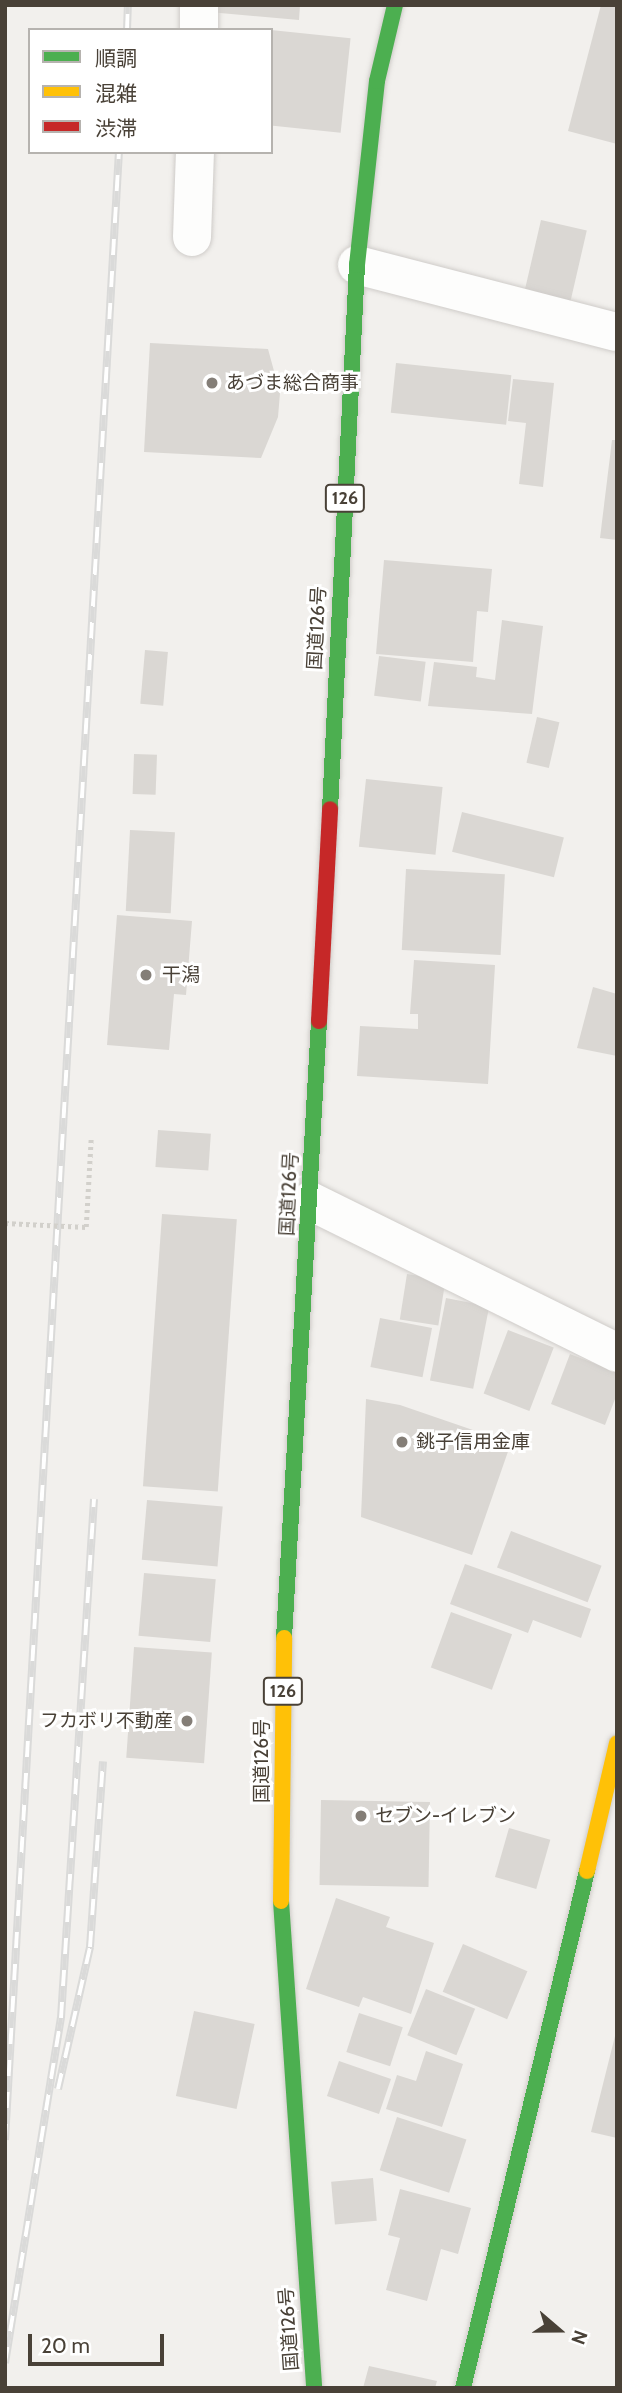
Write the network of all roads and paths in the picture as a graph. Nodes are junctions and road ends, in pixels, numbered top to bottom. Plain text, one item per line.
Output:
1 (199, 5) edge
2 (395, 5) edge
3 (199, 28) edge
4 (195, 154) edge
5 (192, 237) dead end
6 (357, 265) junction
7 (617, 332) edge
8 (91, 1138) dead end
9 (310, 1201) junction
10 (5, 1223) edge
11 (617, 1353) edge
12 (617, 1744) edge
13 (314, 2388) edge
14 (463, 2388) edge

1 - 3 street
2 - 6 main road, 国道126号 / 126
4 - 5 street
6 - 7 street
6 - 9 main road, 国道126号 / 126
8 - 10 path, bridge
9 - 11 street
9 - 13 main road, 国道126号 / 126
12 - 14 main road

